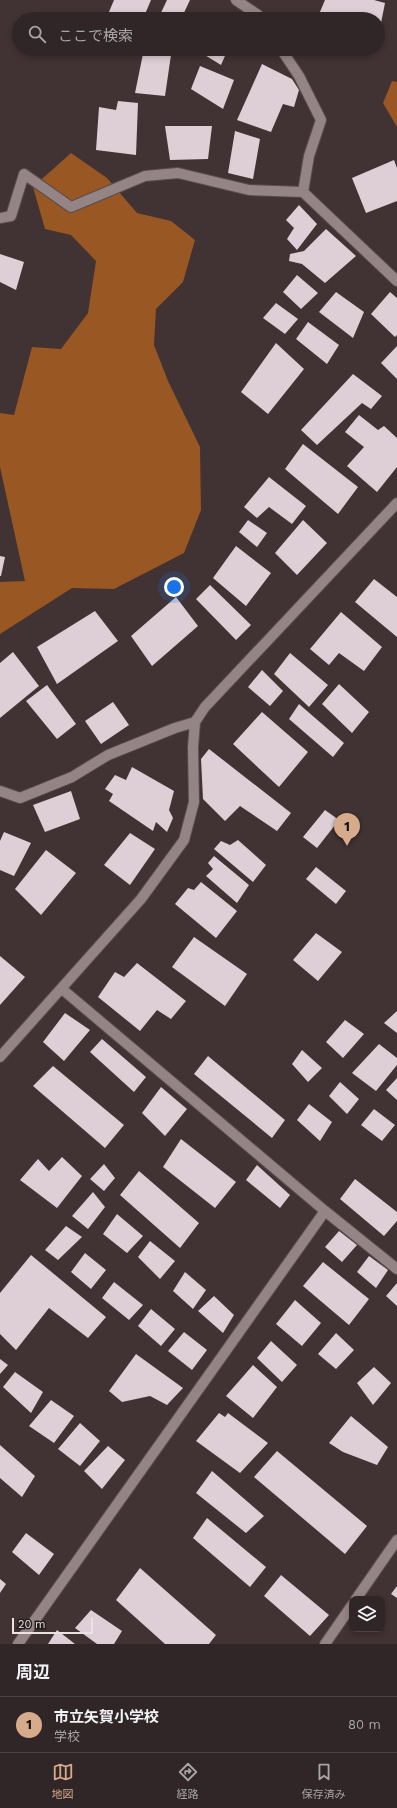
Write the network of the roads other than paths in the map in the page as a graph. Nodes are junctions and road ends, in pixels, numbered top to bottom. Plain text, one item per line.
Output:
1 (236, 0) edge
2 (254, 12) edge
3 (285, 56) edge
4 (303, 192) junction
5 (0, 218) edge
6 (397, 281) edge
7 (397, 503) edge
8 (195, 722) junction
9 (0, 791) edge
10 (62, 989) junction
11 (0, 1057) edge
12 (325, 1211) junction
13 (397, 1269) edge
14 (397, 1540) edge
15 (358, 1596) edge
16 (349, 1609) edge
17 (18, 1644) edge
18 (325, 1644) edge

1 - 2 street
3 - 4 street
4 - 5 street
4 - 6 street
7 - 8 street
8 - 9 street
8 - 10 street
10 - 11 street
10 - 12 street
12 - 13 street
12 - 17 street
14 - 15 street
16 - 18 street

